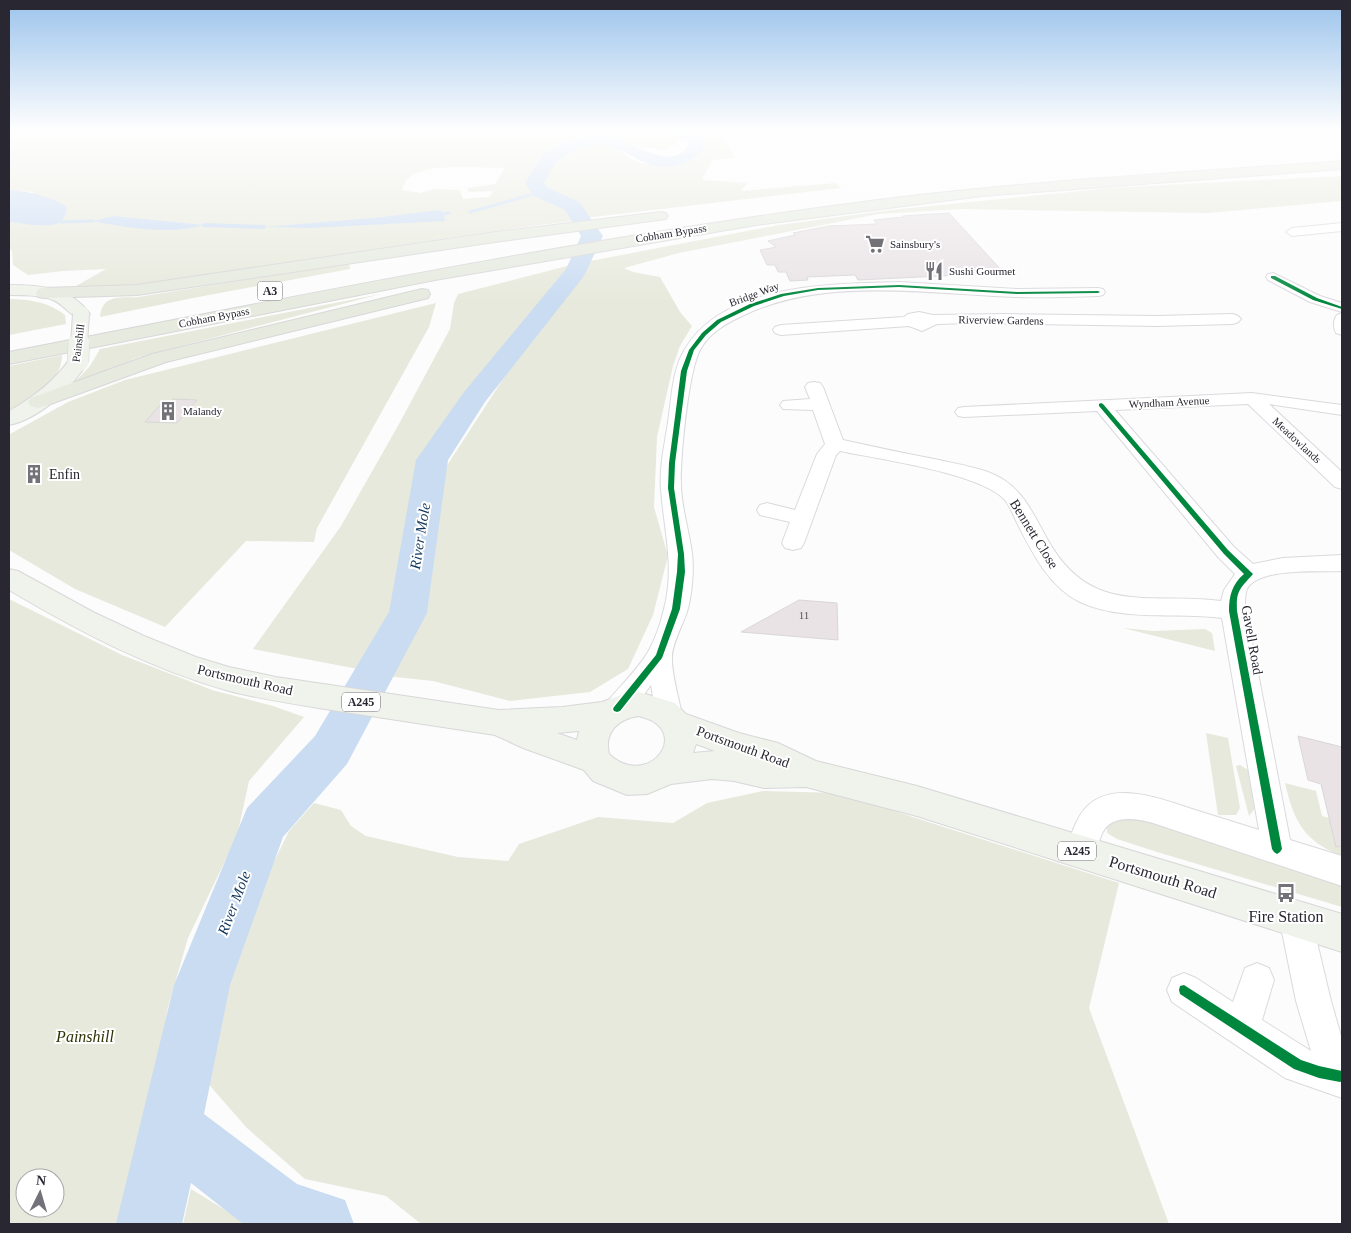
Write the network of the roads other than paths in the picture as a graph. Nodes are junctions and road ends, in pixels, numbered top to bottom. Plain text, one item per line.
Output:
1 (930, 189) edge
2 (1039, 189) edge
3 (883, 193) junction
4 (828, 197) dead end
5 (678, 214) dead end
6 (1342, 227) edge
7 (646, 230) junction
8 (1292, 232) dead end
9 (533, 244) junction
10 (1273, 277) dead end
11 (13, 289) edge
12 (1098, 292) dead end
13 (44, 293) junction
14 (1044, 293) junction
15 (1342, 308) edge
16 (1342, 318) edge
17 (1233, 319) dead end
18 (1071, 321) junction
19 (1202, 321) junction
20 (1342, 330) edge
21 (781, 331) dead end
22 (1220, 336) dead end
23 (9, 342) edge
24 (9, 358) edge
25 (983, 394) dead end
26 (1252, 398) junction
27 (38, 402) junction
28 (789, 405) dead end
29 (1101, 405) junction
30 (994, 410) junction
31 (1342, 410) edge
32 (964, 412) dead end
33 (12, 419) edge
34 (834, 444) junction
35 (1342, 483) edge
36 (767, 510) dead end
37 (802, 518) junction
38 (793, 543) dead end
39 (1342, 563) edge
40 (1250, 574) junction
41 (9, 578) edge
42 (1233, 611) junction
43 (659, 656) junction
44 (612, 711) junction
45 (672, 719) junction
46 (499, 723) junction
47 (595, 760) junction
48 (667, 770) junction
49 (810, 774) junction
50 (1277, 849) junction
51 (1082, 852) junction
52 (1342, 871) edge
53 (1295, 917) junction
54 (1342, 933) edge
55 (1257, 980) dead end
56 (1184, 990) dead end
57 (1242, 1028) junction
58 (1341, 1078) edge

1 - 3 highway, Cobham Bypass / A3
2 - 7 highway
3 - 4 highway
3 - 7 highway, Cobham Bypass / A3
5 - 7 highway
6 - 8 street
7 - 9 highway, Cobham Bypass / A3
7 - 9 highway
7 - 27 highway
9 - 13 highway
9 - 23 highway, Cobham Bypass / A3
9 - 24 highway, Cobham Bypass / A3
10 - 15 street
11 - 13 main road, Painshill
12 - 14 street, Bridge Way
13 - 27 main road, Painshill, bridge
14 - 18 street, Riverview Gardens
14 - 43 street, Bridge Way
16 - 20 street
17 - 19 street, Riverview Gardens
18 - 19 street, Riverview Gardens
18 - 21 street, Riverview Gardens
19 - 22 street
25 - 30 street
26 - 29 street, Wyndham Avenue
26 - 31 street, Wyndham Avenue
26 - 35 street, Meadowlands
27 - 33 main road, Painshill
28 - 34 street
29 - 30 street, Wyndham Avenue
29 - 40 street
30 - 32 street, Wyndham Avenue
34 - 37 street
34 - 42 street, Bennett Close
36 - 37 street
37 - 38 street
39 - 40 street
40 - 42 street, Gavell Road
41 - 46 main road, Portsmouth Road / A245
42 - 50 street, Gavell Road
43 - 44 street, Bridge Way
43 - 45 street, Bridge Way
44 - 45 main road
44 - 46 main road, Portsmouth Road / A245
44 - 47 main road
45 - 48 main road
45 - 49 main road, Portsmouth Road
46 - 47 main road, Portsmouth Road / A245
47 - 48 main road
48 - 49 main road, Portsmouth Road
49 - 51 main road, Portsmouth Road / A245
50 - 51 street
50 - 52 street
51 - 53 main road, Portsmouth Road / A245
53 - 54 main road, Portsmouth Road / A245
53 - 58 street
55 - 57 street
56 - 57 street
57 - 58 street

